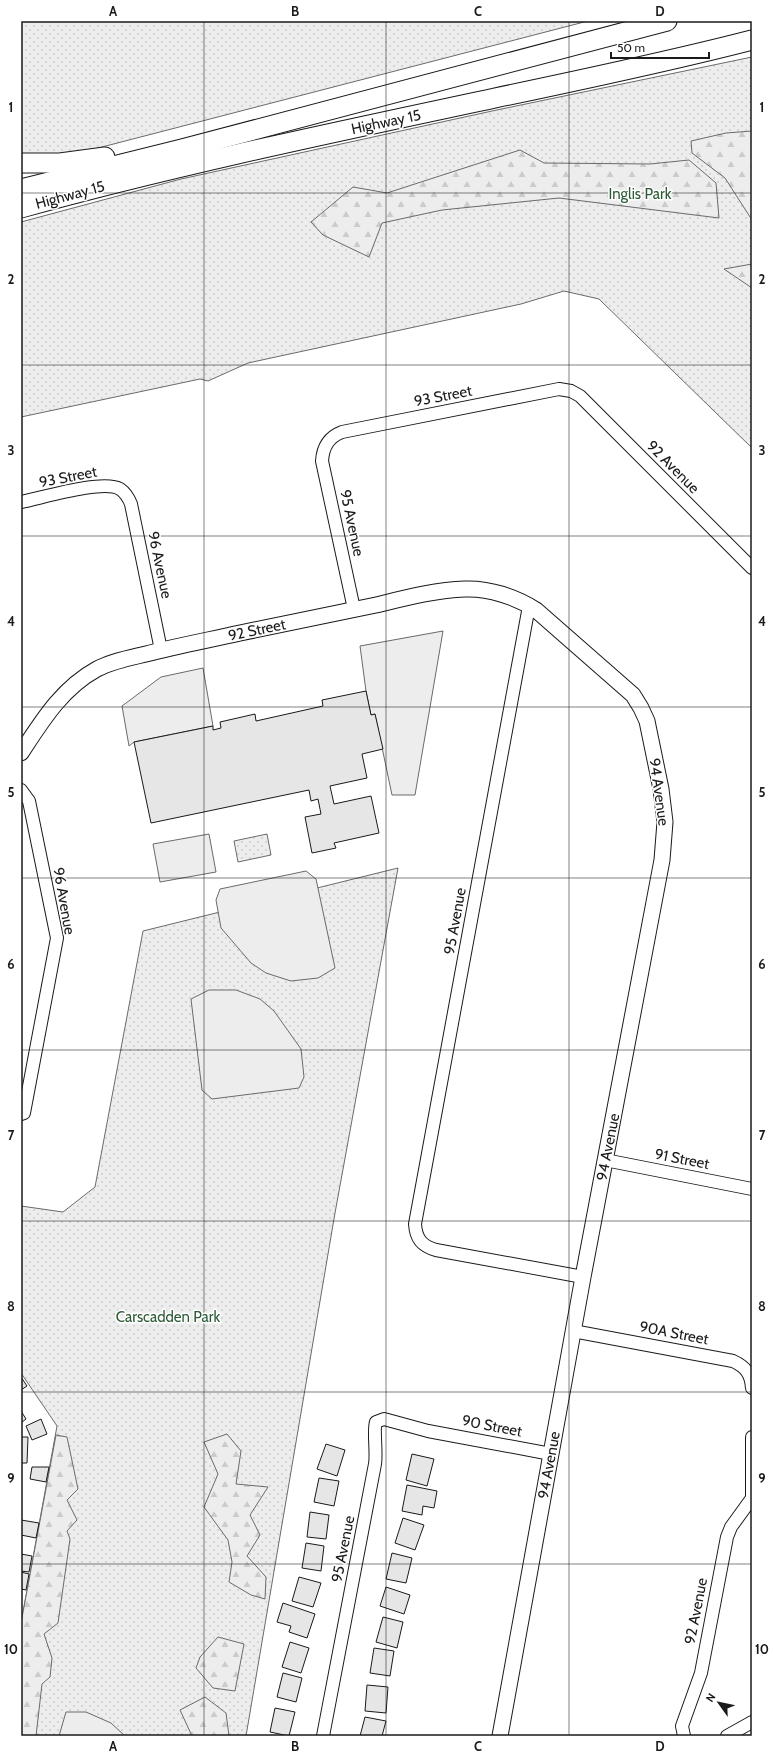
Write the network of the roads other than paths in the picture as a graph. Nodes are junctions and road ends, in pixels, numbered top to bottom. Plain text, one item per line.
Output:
1 (667, 21) edge
2 (752, 30) edge
3 (752, 40) edge
4 (688, 57) junction
5 (182, 149) junction
6 (21, 163) edge
7 (21, 189) edge
8 (66, 196) junction
9 (21, 208) edge
10 (21, 213) edge
11 (571, 391) joint
12 (326, 444) joint
13 (120, 489) joint
14 (21, 502) edge
15 (752, 568) edge
16 (529, 606) junction
17 (354, 609) junction
18 (162, 650) junction
19 (21, 753) edge
20 (21, 790) edge
21 (22, 1114) edge
22 (605, 1160) junction
23 (752, 1188) edge
24 (583, 1277) junction
25 (574, 1331) junction
26 (752, 1388) edge
27 (428, 1431) joint
28 (752, 1437) edge
29 (551, 1454) junction
30 (752, 1498) edge
31 (752, 1722) edge
32 (323, 1736) edge
33 (500, 1736) edge
34 (684, 1736) edge
35 (727, 1736) edge

1 - 5 main road, Highway 15
2 - 4 main road
3 - 4 main road, Highway 15
4 - 8 main road, Highway 15
5 - 6 main road
5 - 7 main road, Highway 15
8 - 9 main road, Highway 15
8 - 10 main road
11 - 12 street, 93 Street
11 - 15 street, 92 Avenue
12 - 17 street, 95 Avenue
13 - 14 street, 93 Street
13 - 18 street, 96 Avenue
16 - 17 street, 92 Street
16 - 22 street, 94 Avenue
16 - 24 street, 95 Avenue
17 - 18 street, 92 Street
18 - 19 street, 92 Street
20 - 21 street, 96 Avenue
22 - 23 street, 91 Street
22 - 24 street, 94 Avenue
24 - 25 street, 94 Avenue
25 - 26 street, 90A Street
25 - 29 street, 94 Avenue
27 - 29 street, 90 Street
27 - 32 street, 95 Avenue
28 - 30 street
29 - 33 street, 94 Avenue
30 - 34 street, 92 Avenue
31 - 35 street

